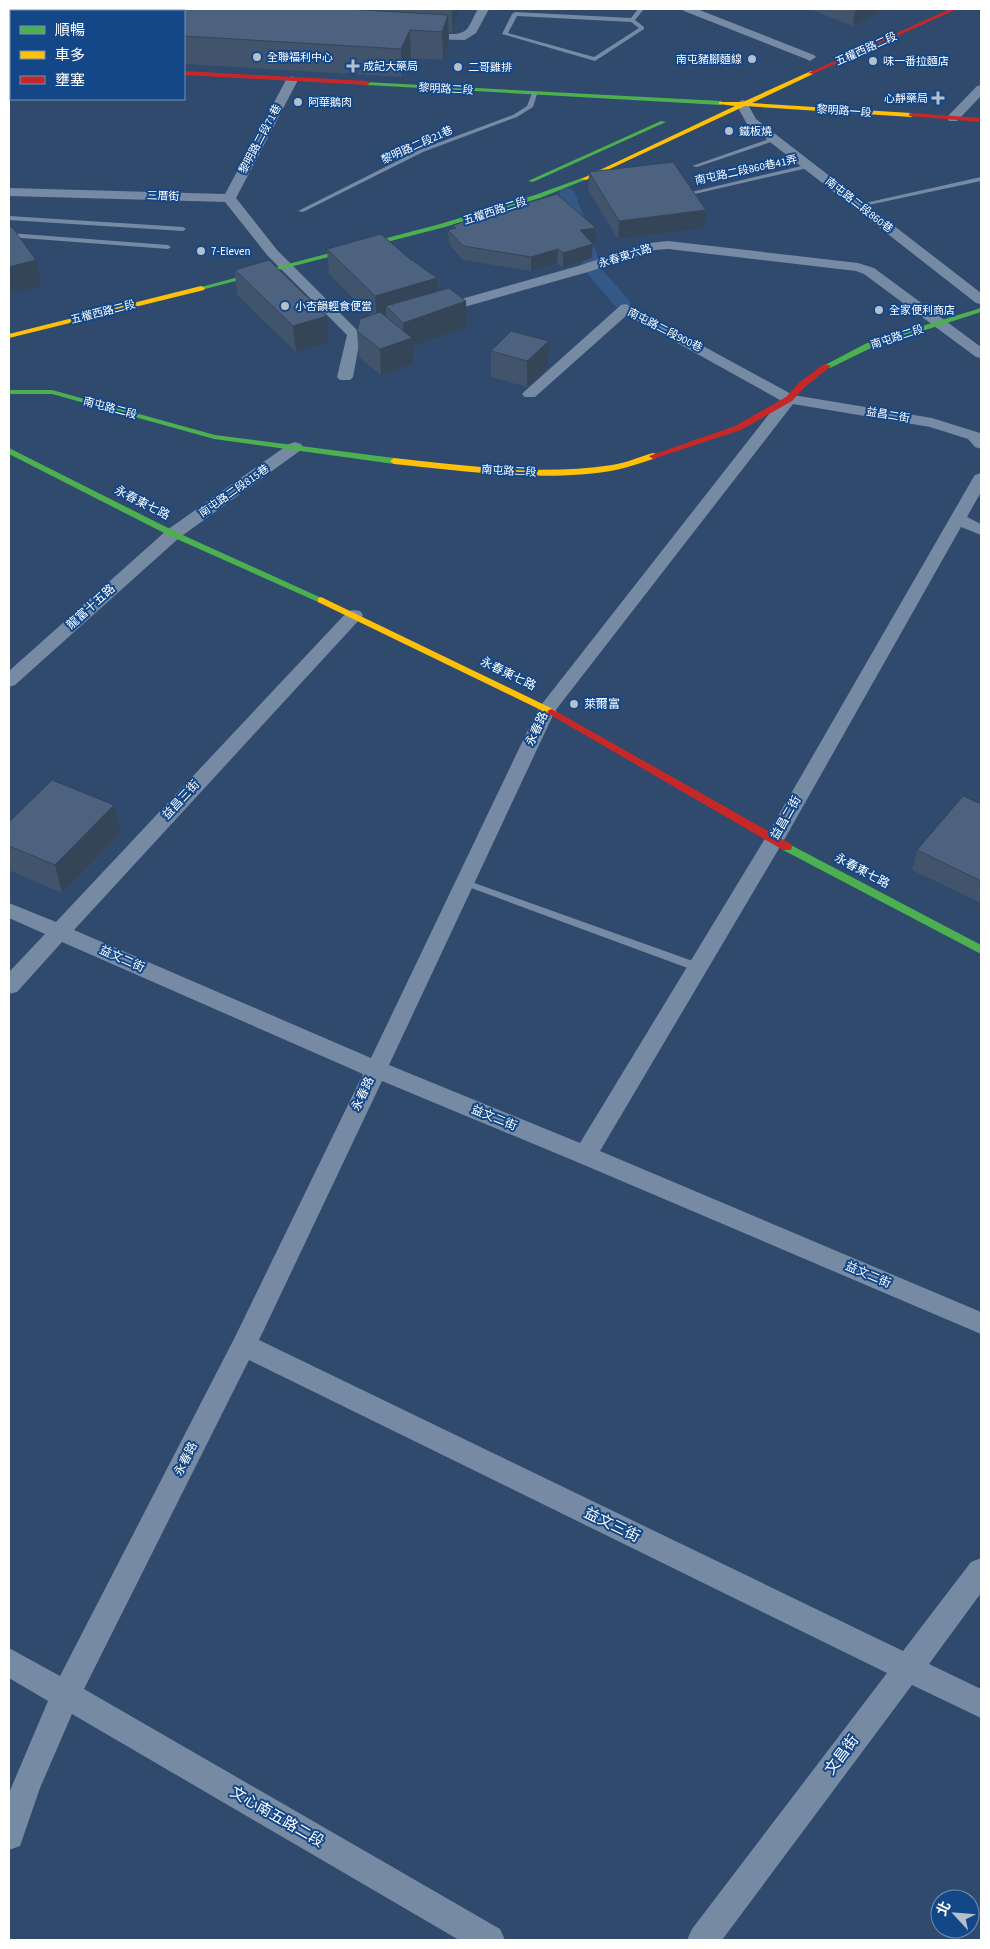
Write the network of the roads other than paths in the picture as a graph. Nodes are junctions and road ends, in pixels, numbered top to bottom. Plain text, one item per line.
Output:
1 (483, 9) edge
2 (641, 9) edge
3 (688, 9) edge
4 (954, 9) edge
5 (632, 20) junction
6 (413, 35) edge
7 (814, 55) joint
8 (10, 63) edge
9 (793, 65) dead end
10 (9, 67) edge
11 (185, 73) edge
12 (292, 80) junction
13 (981, 89) edge
14 (733, 91) dead end
15 (534, 94) junction
16 (707, 102) junction
17 (742, 104) junction
18 (952, 118) junction
19 (981, 120) edge
20 (775, 139) junction
21 (695, 166) dead end
22 (810, 166) junction
23 (981, 178) edge
24 (516, 187) dead end
25 (9, 192) edge
26 (686, 194) edge
27 (229, 198) junction
28 (859, 205) junction
29 (301, 212) dead end
30 (9, 218) edge
31 (183, 229) dead end
32 (9, 235) edge
33 (15, 242) edge
34 (168, 247) dead end
35 (277, 259) junction
36 (981, 300) edge
37 (981, 310) edge
38 (420, 315) edge
39 (940, 323) junction
40 (9, 336) edge
41 (981, 354) edge
42 (345, 377) dead end
43 (9, 392) edge
44 (530, 394) dead end
45 (789, 399) junction
46 (981, 444) edge
47 (295, 447) junction
48 (9, 451) edge
49 (981, 478) edge
50 (958, 519) junction
51 (981, 530) edge
52 (173, 534) junction
53 (354, 615) junction
54 (9, 681) edge
55 (547, 708) junction
56 (774, 840) junction
57 (466, 883) junction
58 (9, 910) edge
59 (60, 931) junction
60 (981, 950) edge
61 (697, 967) junction
62 (9, 986) edge
63 (375, 1069) junction
64 (585, 1155) junction
65 (981, 1323) edge
66 (244, 1345) junction
67 (981, 1571) edge
68 (9, 1662) edge
69 (907, 1668) junction
70 (66, 1694) junction
71 (981, 1704) edge
72 (9, 1834) edge
73 (489, 1940) edge
74 (703, 1940) edge

1 - 6 street
2 - 5 lane
3 - 7 street
4 - 17 main road, 五權西路二段
5 - 5 lane
7 - 9 main road
8 - 10 street
11 - 12 main road, 黎明路二段
12 - 15 main road, 黎明路二段
12 - 27 street, 黎明路二段71巷
13 - 18 street
14 - 16 main road, 五權西路二段
15 - 16 main road, 黎明路二段
15 - 29 lane, 黎明路二段21巷
16 - 17 main road, 黎明路一段
16 - 24 main road, 五權西路二段
17 - 18 main road, 黎明路一段
17 - 20 street, 南屯路二段860巷
17 - 35 main road, 五權西路二段
18 - 19 main road, 黎明路一段
20 - 21 lane
20 - 22 street, 南屯路二段860巷
22 - 26 lane, 南屯路二段860巷41弄
22 - 28 street, 南屯路二段860巷
23 - 28 lane
25 - 27 street, 三厝街
27 - 35 street
28 - 36 street, 南屯路二段860巷
30 - 31 lane
32 - 33 lane
32 - 34 lane
35 - 40 main road, 五權西路二段
35 - 42 street
37 - 39 main road, 南屯路二段
38 - 39 street, 永春東六路
39 - 41 street, 永春東六路
39 - 45 main road, 南屯路二段
43 - 47 main road, 南屯路二段
44 - 45 street, 南屯路二段900巷
45 - 46 street, 益昌二街
45 - 47 main road, 南屯路二段
45 - 55 street, 永春路
47 - 52 street, 南屯路二段815巷
48 - 52 main road, 永春東七路
49 - 50 street, 益昌二街
50 - 51 street
50 - 56 street, 益昌二街
52 - 53 main road, 永春東七路
52 - 54 street, 龍富十五路
53 - 55 main road, 永春東七路
53 - 59 street, 益昌三街
55 - 56 main road, 永春東七路
55 - 57 street, 永春路
56 - 60 main road, 永春東七路
56 - 61 street, 益昌二街
57 - 61 lane
57 - 63 street, 永春路
58 - 59 street, 益文二街
59 - 62 street, 益昌三街
59 - 63 street, 益文二街
61 - 64 street, 益昌二街
63 - 64 street, 益文二街
63 - 66 street, 永春路
64 - 65 street, 益文二街
66 - 69 street, 益文三街
66 - 70 street, 永春路
67 - 69 street, 文昌街
68 - 70 street, 文心南五路二段
69 - 71 street, 益文三街
69 - 74 street, 文昌街
70 - 72 street, 永春路
70 - 73 street, 文心南五路二段

